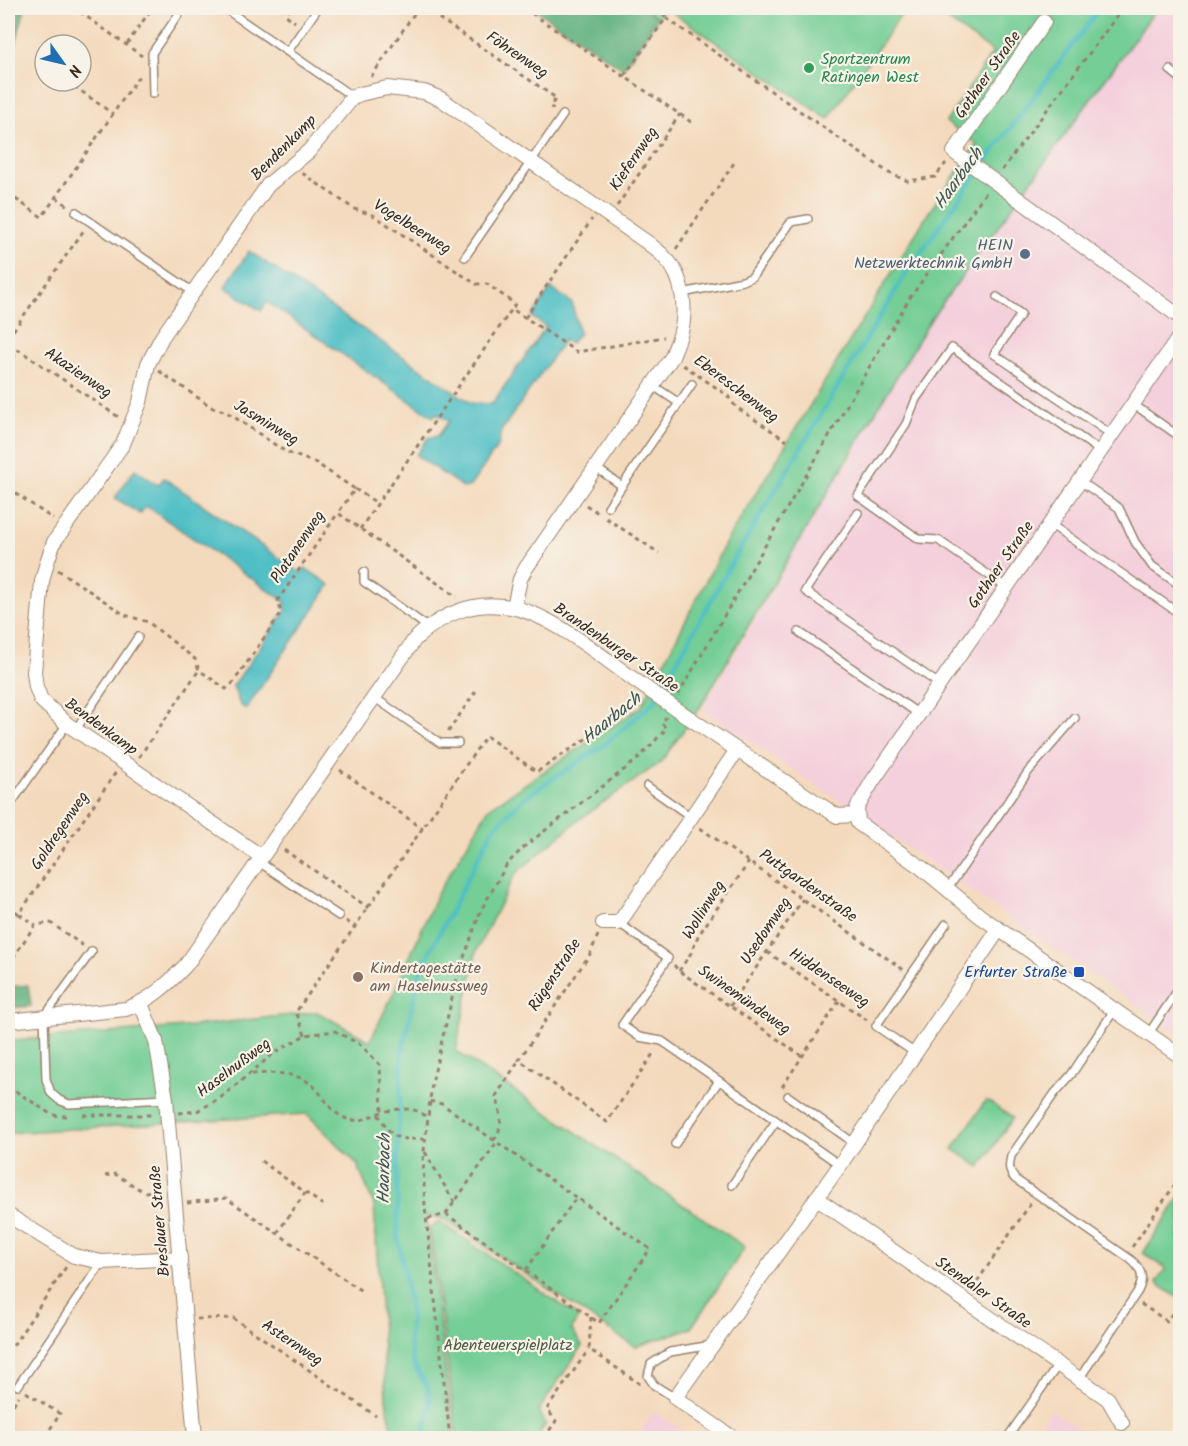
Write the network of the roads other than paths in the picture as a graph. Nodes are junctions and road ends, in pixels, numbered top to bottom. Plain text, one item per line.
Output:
1 (183, 8) edge
2 (224, 8) edge
3 (318, 8) edge
4 (1044, 22) dead end
5 (288, 51) junction
6 (1170, 70) dead end
7 (1180, 78) edge
8 (153, 94) dead end
9 (357, 95) junction
10 (562, 115) road end
11 (531, 161) junction
12 (76, 212) road end
13 (808, 219) dead end
14 (465, 257) dead end
15 (193, 292) junction
16 (682, 294) junction
17 (997, 297) dead end
18 (1180, 316) edge
19 (1180, 336) edge
20 (692, 384) dead end
21 (652, 385) junction
22 (679, 404) junction
23 (1133, 404) junction
24 (1112, 435) junction
25 (1180, 437) edge
26 (1100, 451) junction
27 (595, 467) junction
28 (1080, 481) junction
29 (622, 486) junction
30 (608, 507) dead end
31 (858, 513) dead end
32 (1050, 524) junction
33 (364, 572) dead end
34 (1180, 585) edge
35 (1006, 586) junction
36 (514, 608) junction
37 (1180, 614) edge
38 (428, 627) junction
39 (799, 632) dead end
40 (138, 637) dead end
41 (939, 684) junction
42 (375, 698) junction
43 (919, 714) junction
44 (1075, 718) dead end
45 (71, 727) junction
46 (458, 743) dead end
47 (737, 750) junction
48 (648, 786) dead end
49 (8, 808) edge
50 (857, 815) junction
51 (690, 818) junction
52 (260, 860) junction
53 (947, 890) junction
54 (339, 916) dead end
55 (603, 922) road end
56 (619, 923) junction
57 (946, 924) dead end
58 (999, 929) junction
59 (92, 951) road end
60 (1180, 987) edge
61 (141, 1004) junction
62 (1115, 1009) junction
63 (44, 1017) junction
64 (8, 1021) edge
65 (1149, 1033) junction
66 (915, 1053) junction
67 (1180, 1055) edge
68 (719, 1081) junction
69 (788, 1096) dead end
70 (166, 1099) junction
71 (776, 1121) junction
72 (854, 1143) junction
73 (675, 1144) dead end
74 (840, 1165) junction
75 (732, 1185) dead end
76 (816, 1198) junction
77 (8, 1215) edge
78 (180, 1258) junction
79 (102, 1262) junction
80 (712, 1345) junction
81 (1058, 1365) junction
82 (1079, 1379) junction
83 (21, 1388) road end
84 (675, 1398) junction
85 (1122, 1423) dead end
86 (195, 1438) edge
87 (733, 1438) edge
88 (1007, 1438) edge

1 - 8 lane
2 - 5 lane
3 - 5 lane
4 - 18 street, Gothaer Straße
5 - 9 lane
6 - 7 lane
9 - 11 street
9 - 15 street, Bendenkamp
10 - 11 lane
11 - 14 lane, Vogelbeerweg
11 - 16 street
12 - 15 lane
13 - 16 lane
15 - 45 street, Bendenkamp
16 - 21 street
17 - 24 lane
19 - 23 street, Gothaer Straße
20 - 22 lane
21 - 22 lane
21 - 27 street
22 - 29 lane
23 - 24 street, Gothaer Straße
23 - 25 lane
24 - 26 street, Gothaer Straße
26 - 28 street, Gothaer Straße
26 - 35 lane
27 - 29 lane
27 - 36 street
28 - 32 street, Gothaer Straße
28 - 34 lane
29 - 30 lane
31 - 41 lane
32 - 35 street, Gothaer Straße
32 - 37 lane
33 - 38 lane
35 - 41 street, Gothaer Straße
36 - 38 street, Brandenburger Straße
36 - 47 street, Brandenburger Straße
38 - 42 street, Brandenburger Straße
39 - 43 lane
40 - 45 lane
41 - 43 street, Gothaer Straße
42 - 46 lane
42 - 52 street, Brandenburger Straße
43 - 50 street, Gothaer Straße
44 - 53 lane
45 - 49 lane
45 - 52 street, Bendenkamp
47 - 50 street, Brandenburger Straße
47 - 51 street
48 - 51 lane
50 - 53 street
51 - 56 street
52 - 54 lane
52 - 61 street, Brandenburger Straße
53 - 58 street
55 - 56 street
56 - 68 lane
57 - 66 lane, Hiddenseeweg
58 - 62 street
58 - 66 street
59 - 63 lane
60 - 65 lane
61 - 63 street, Brandenburger Straße
61 - 70 street, Breslauer Straße
62 - 65 street
62 - 82 lane
63 - 64 street, Brandenburger Straße
63 - 70 lane
65 - 67 street
66 - 72 street
68 - 71 lane
68 - 73 lane
69 - 72 lane
70 - 78 street, Breslauer Straße
71 - 74 lane
71 - 75 lane
72 - 74 street
74 - 76 street
76 - 80 street
76 - 81 street, Stendaler Straße
77 - 79 street
78 - 79 street
78 - 86 street, Breslauer Straße
79 - 83 lane
80 - 84 street
80 - 84 lane
81 - 82 street, Stendaler Straße
81 - 88 lane
82 - 85 street, Stendaler Straße
84 - 87 street

